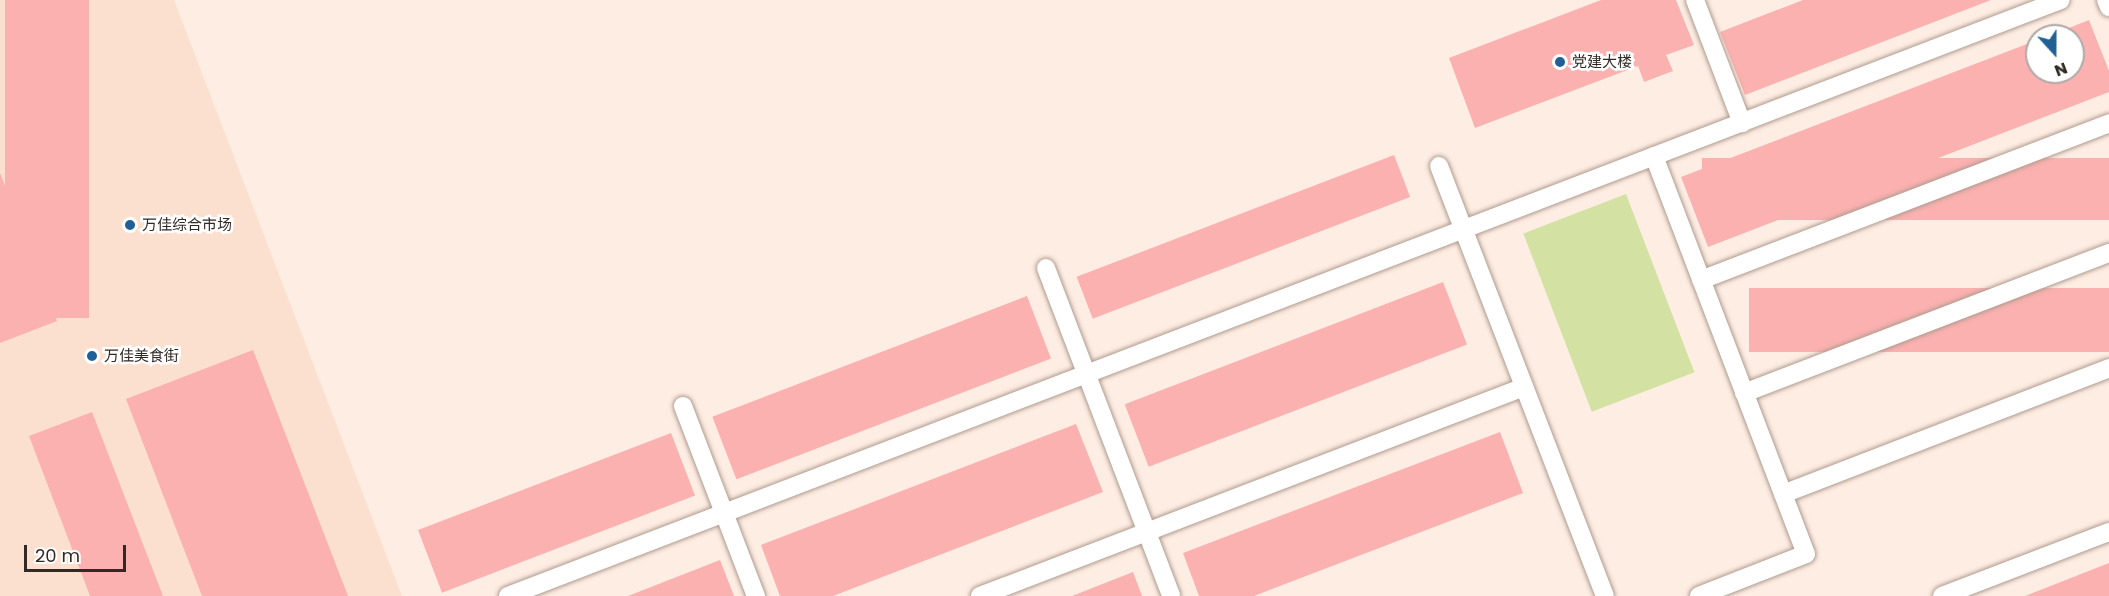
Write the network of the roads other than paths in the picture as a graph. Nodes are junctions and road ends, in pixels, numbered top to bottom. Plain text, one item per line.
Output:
1 (1695, 0) edge
2 (2061, 0) edge
3 (2106, 0) edge
4 (2109, 8) edge
5 (1742, 123) junction
6 (2109, 123) edge
7 (1654, 156) junction
8 (1439, 166) dead end
9 (1464, 229) junction
10 (2109, 253) edge
11 (1046, 268) dead end
12 (1701, 280) junction
13 (2109, 369) edge
14 (1086, 374) junction
15 (1524, 387) junction
16 (1744, 393) junction
17 (684, 406) dead end
18 (1783, 494) junction
19 (724, 513) junction
20 (1147, 532) junction
21 (2109, 532) edge
22 (508, 596) edge
23 (756, 596) edge
24 (980, 596) edge
25 (1171, 596) edge
26 (1605, 596) edge
27 (1699, 596) edge
28 (1942, 596) edge

1 - 5 lane
2 - 5 lane
3 - 4 lane
5 - 7 lane
6 - 12 lane
7 - 9 lane
7 - 12 lane
8 - 9 lane
9 - 14 lane
9 - 15 lane
10 - 16 lane
11 - 14 lane
12 - 16 lane
13 - 18 lane
14 - 19 lane
14 - 20 lane
15 - 20 lane
15 - 26 lane
16 - 18 lane
17 - 19 lane
18 - 27 lane
19 - 22 lane
19 - 23 lane
20 - 24 lane
20 - 25 lane
21 - 28 lane

